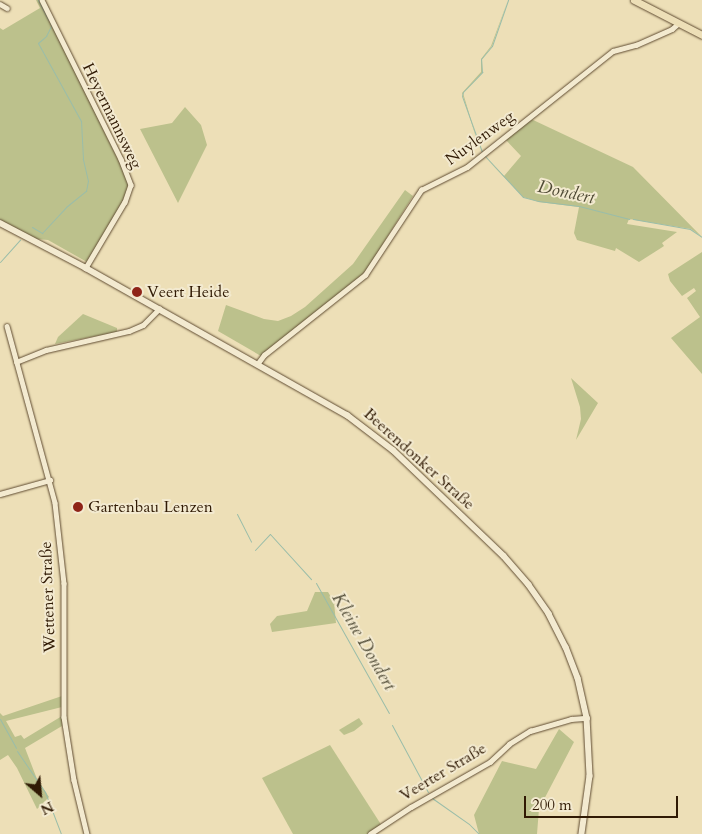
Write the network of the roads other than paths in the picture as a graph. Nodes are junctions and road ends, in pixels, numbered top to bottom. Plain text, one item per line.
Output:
1 (42, 0) edge
2 (634, 0) edge
3 (0, 4) edge
4 (7, 8) dead end
5 (678, 23) junction
6 (702, 35) edge
7 (0, 223) edge
8 (86, 268) junction
9 (159, 309) junction
10 (7, 326) dead end
11 (16, 362) junction
12 (258, 363) junction
13 (50, 480) junction
14 (0, 494) edge
15 (587, 718) junction
16 (87, 834) edge
17 (370, 834) edge
18 (582, 834) edge

1 - 8 street, Heyermannsweg
2 - 5 main road
3 - 4 street
5 - 6 main road
5 - 12 street, Nuylenweg
7 - 8 street
8 - 9 street, Beerendonker Straße
9 - 11 street
9 - 12 street, Beerendonker Straße
10 - 11 street, Wettener Straße
11 - 13 street, Wettener Straße
12 - 15 street, Beerendonker Straße
13 - 14 street
13 - 16 street, Wettener Straße
15 - 17 street, Veerter Straße
15 - 18 street

